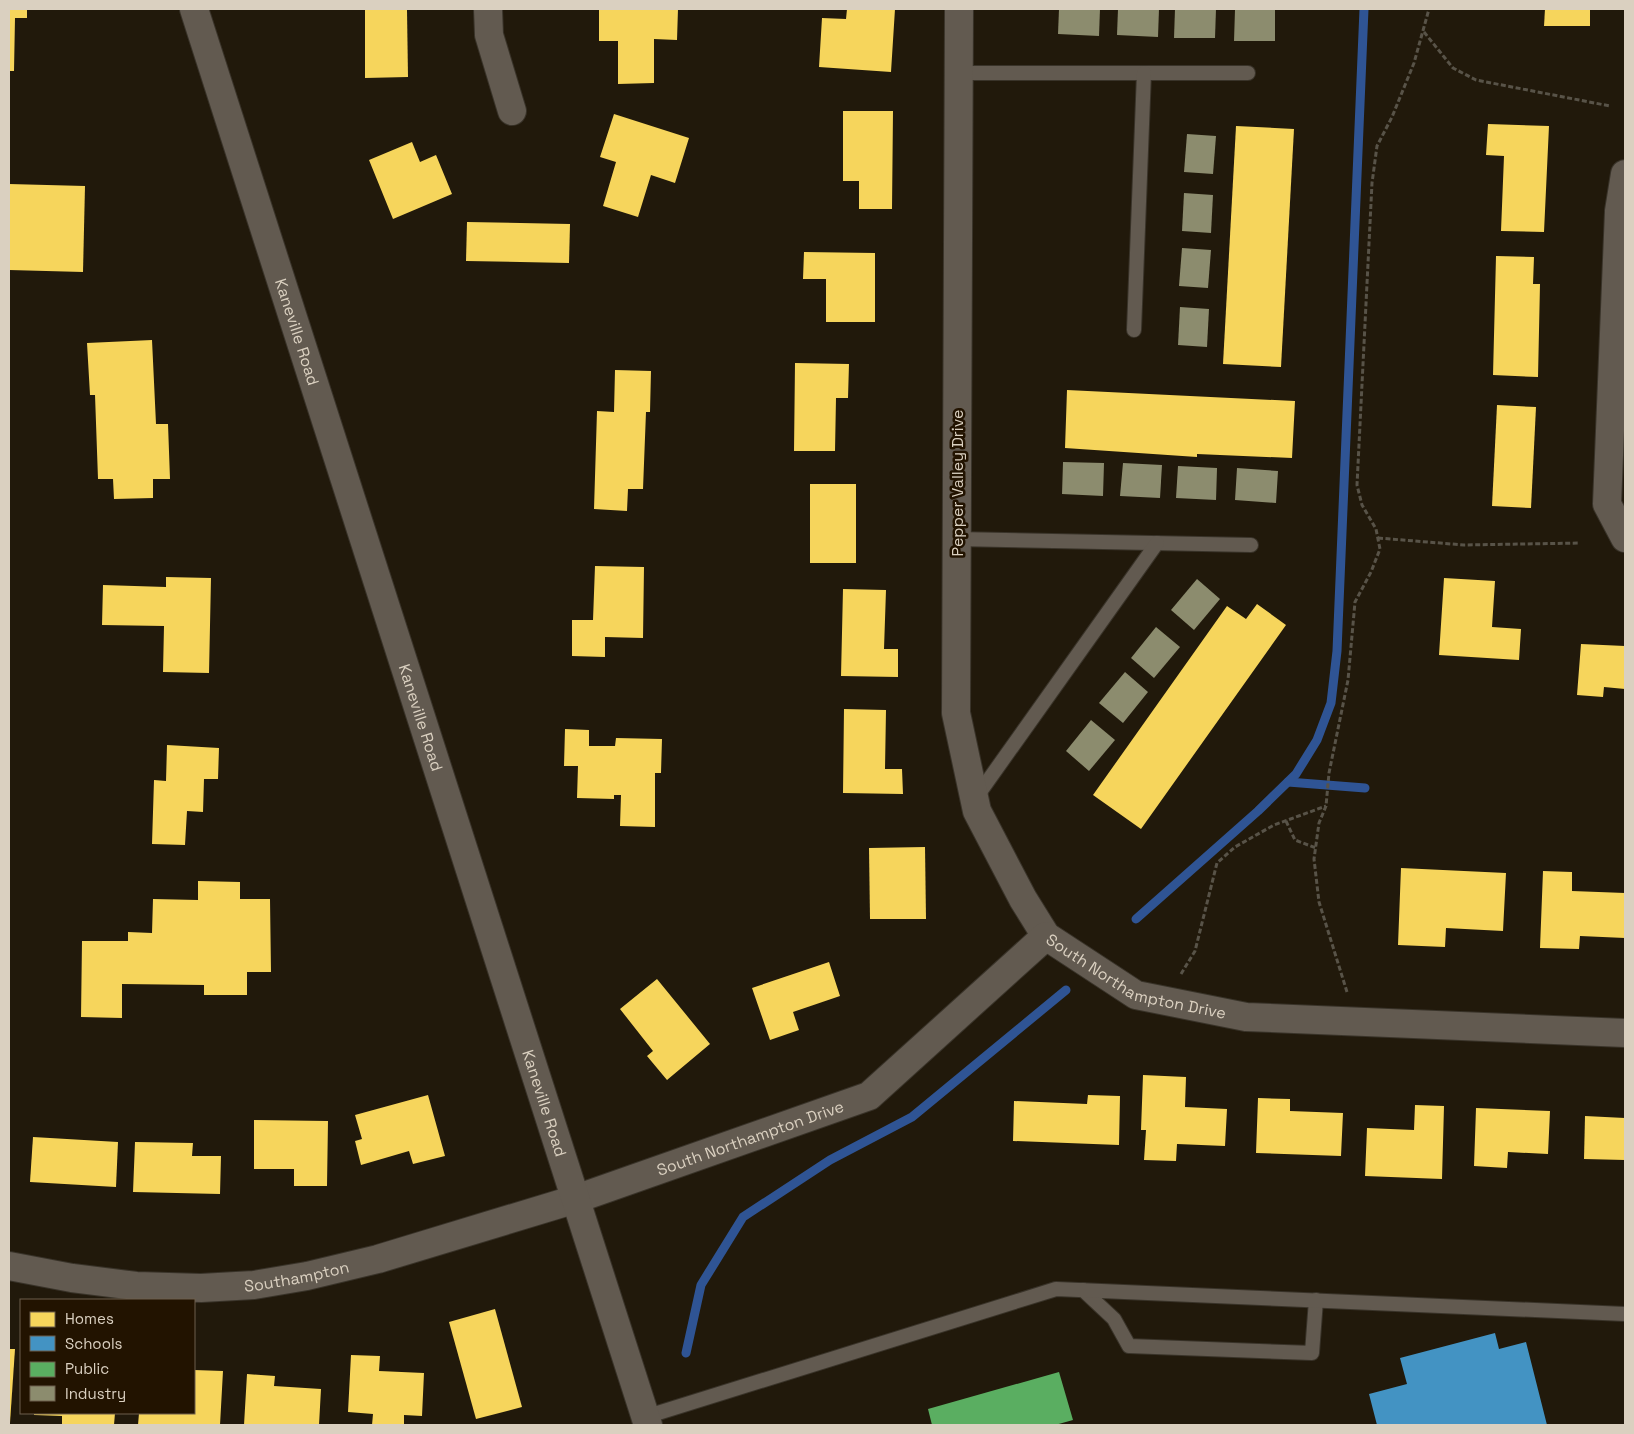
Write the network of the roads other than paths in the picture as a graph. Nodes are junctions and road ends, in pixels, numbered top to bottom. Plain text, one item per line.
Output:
1 (194, 9) edge
2 (488, 9) edge
3 (959, 9) edge
4 (958, 73) junction
5 (1144, 73) junction
6 (1248, 73) dead end
7 (512, 110) dead end
8 (1625, 174) edge
9 (1134, 330) dead end
10 (1625, 538) edge
11 (956, 539) junction
12 (1157, 543) junction
13 (1251, 545) dead end
14 (974, 800) junction
15 (1046, 936) junction
16 (1625, 1033) edge
17 (576, 1199) junction
18 (9, 1266) edge
19 (1083, 1290) junction
20 (1316, 1300) junction
21 (1625, 1314) edge
22 (647, 1421) edge

1 - 17 street, Kaneville Road
2 - 7 street
3 - 4 street, Pepper Valley Drive
4 - 5 lane
4 - 11 street, Pepper Valley Drive
5 - 6 lane
5 - 9 lane
8 - 10 street
11 - 12 lane
11 - 14 street, Pepper Valley Drive
12 - 13 lane
12 - 14 lane
14 - 15 street, Pepper Valley Drive
15 - 16 street, South Northampton Drive
15 - 17 street, South Northampton Drive
17 - 18 street, Southampton
17 - 22 street, Kaneville Road
19 - 20 lane
19 - 20 lane
19 - 22 lane
20 - 21 lane

